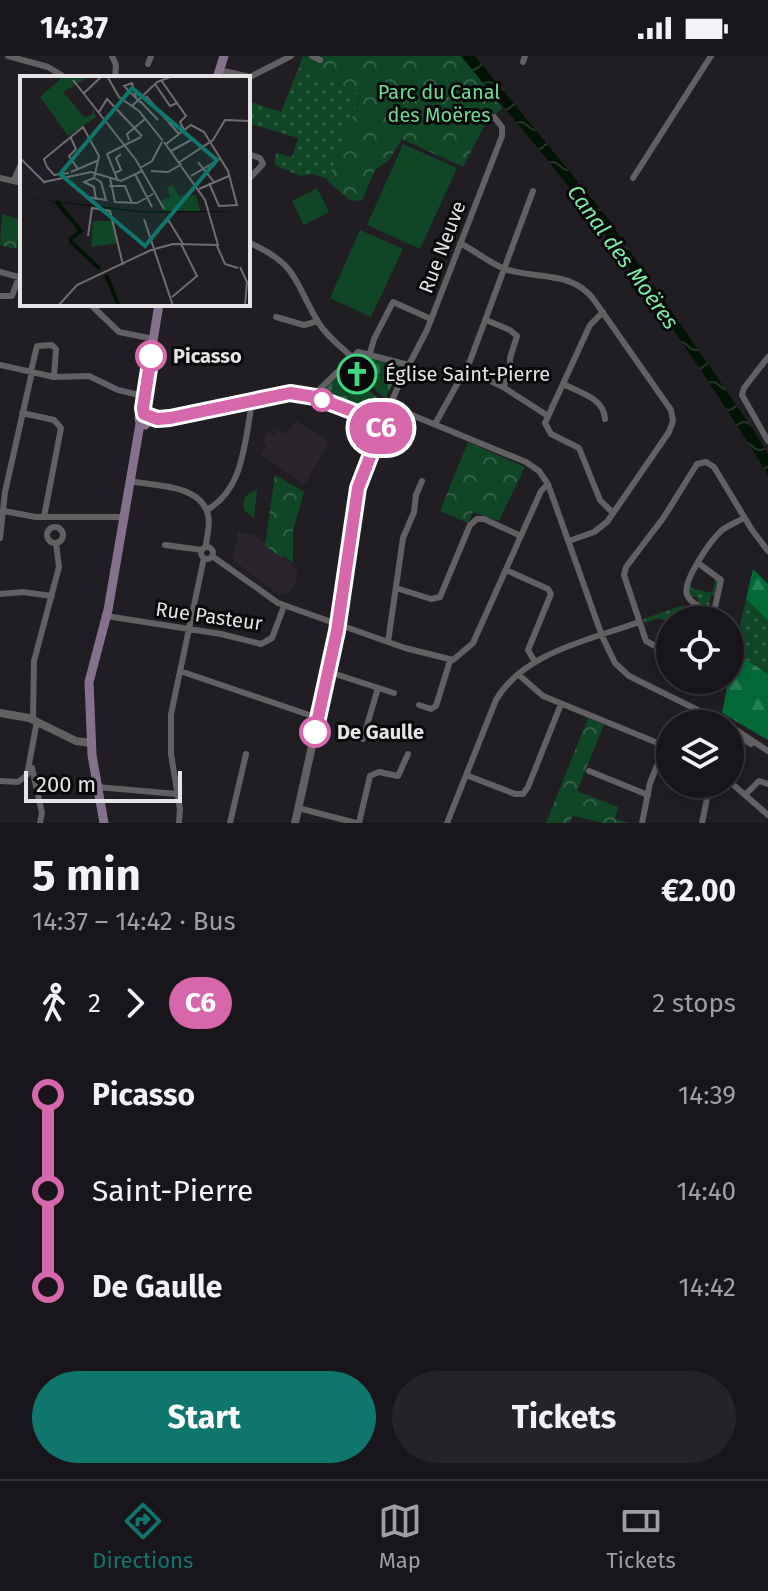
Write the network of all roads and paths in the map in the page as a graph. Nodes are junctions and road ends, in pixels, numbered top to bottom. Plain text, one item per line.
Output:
1 (8, 56) edge
2 (112, 56) edge
3 (151, 56) edge
4 (222, 56) edge
5 (291, 56) edge
6 (312, 56) edge
7 (711, 56) edge
8 (320, 60) dead end
9 (148, 64) dead end
10 (218, 74) edge
11 (63, 76) edge
12 (115, 76) edge
13 (239, 76) edge
14 (250, 77) edge
15 (494, 117) dead end
16 (250, 155) edge
17 (0, 178) edge
18 (250, 178) edge
19 (633, 178) dead end
20 (18, 181) edge
21 (533, 191) dead end
22 (250, 243) edge
23 (460, 243) junction
24 (505, 269) junction
25 (0, 272) edge
26 (20, 278) edge
27 (20, 280) edge
28 (0, 296) edge
29 (92, 306) edge
30 (159, 306) edge
31 (603, 312) junction
32 (276, 317) dead end
33 (431, 319) junction
34 (486, 320) junction
35 (318, 321) junction
36 (154, 339) junction
37 (370, 353) junction
38 (352, 357) junction
39 (768, 357) edge
40 (0, 365) edge
41 (409, 365) junction
42 (466, 369) junction
43 (31, 372) junction
44 (54, 377) junction
45 (563, 384) junction
46 (503, 387) junction
47 (144, 396) junction
48 (315, 397) junction
49 (250, 401) junction
50 (390, 406) junction
51 (22, 413) junction
52 (548, 416) junction
53 (145, 419) junction
54 (605, 419) dead end
55 (383, 423) junction
56 (435, 424) junction
57 (768, 441) edge
58 (129, 481) junction
59 (422, 481) dead end
60 (548, 484) junction
61 (207, 510) junction
62 (4, 511) junction
63 (613, 513) junction
64 (44, 517) junction
65 (123, 517) junction
66 (744, 518) junction
67 (521, 536) junction
68 (0, 538) edge
69 (569, 541) junction
70 (56, 543) dead end
71 (165, 545) dead end
72 (768, 551) edge
73 (206, 553) junction
74 (698, 563) junction
75 (506, 570) junction
76 (396, 588) junction
77 (0, 594) edge
78 (52, 596) junction
79 (284, 606) junction
80 (697, 606) edge
81 (716, 606) edge
82 (106, 616) junction
83 (639, 622) junction
84 (338, 625) junction
85 (188, 629) junction
86 (602, 636) junction
87 (388, 642) junction
88 (656, 647) edge
89 (450, 661) junction
90 (535, 662) junction
91 (180, 671) junction
92 (329, 672) junction
93 (519, 675) junction
94 (378, 688) junction
95 (394, 693) dead end
96 (561, 704) junction
97 (419, 705) dead end
98 (699, 710) edge
99 (0, 713) edge
100 (318, 718) junction
101 (35, 720) junction
102 (744, 737) edge
103 (363, 739) dead end
104 (656, 742) edge
105 (89, 743) junction
106 (768, 753) edge
107 (246, 754) dead end
108 (408, 754) dead end
109 (30, 760) junction
110 (589, 771) dead end
111 (466, 775) junction
112 (656, 775) edge
113 (0, 781) edge
114 (18, 782) junction
115 (768, 784) edge
116 (96, 787) junction
117 (37, 792) junction
118 (177, 794) junction
119 (648, 795) junction
120 (745, 795) joint
121 (707, 798) edge
122 (298, 808) junction
123 (768, 815) edge
124 (40, 823) edge
125 (103, 823) edge
126 (179, 823) edge
127 (230, 823) edge
128 (294, 823) edge
129 (357, 823) edge
130 (447, 823) edge
131 (642, 823) edge
132 (702, 823) edge

1 - 11 street
2 - 12 street
3 - 9 street
4 - 10 main road
5 - 14 street
6 - 8 street
7 - 19 street
10 - 13 street
15 - 23 street, Rue Neuve
16 - 18 street
17 - 20 street
21 - 24 street
22 - 35 street
23 - 24 street
23 - 33 street, Rue Neuve
24 - 31 street
24 - 34 street
25 - 26 street
27 - 28 street
29 - 36 street
30 - 36 main road
31 - 45 street
31 - 63 street
32 - 35 street
33 - 37 street
33 - 41 street, Rue Neuve
34 - 42 street
34 - 46 street
35 - 38 street
36 - 47 main road
37 - 38 street
37 - 41 street
38 - 48 street
39 - 57 street
40 - 43 street
41 - 50 street, Rue Neuve
42 - 46 street
42 - 56 street
43 - 44 street
43 - 44 street
43 - 51 street
44 - 47 street
45 - 52 street
45 - 54 street
46 - 52 street
47 - 53 main road
48 - 49 street
48 - 55 street
49 - 53 street
49 - 61 street
50 - 55 street, Rue Neuve
50 - 56 street
51 - 62 street
51 - 64 street
52 - 63 street
53 - 58 main road
55 - 84 street
56 - 60 street
58 - 61 street
58 - 65 main road
59 - 76 street
60 - 67 street
60 - 69 street
61 - 73 street
62 - 64 street
62 - 68 street
63 - 69 street
64 - 65 street
65 - 82 main road
66 - 72 street
66 - 74 street
66 - 83 street
67 - 75 street
67 - 76 street
69 - 86 street
70 - 78 street
71 - 73 street
73 - 79 street
73 - 85 street
74 - 80 street
74 - 81 street
75 - 89 street
75 - 90 street
76 - 87 street
77 - 78 street
78 - 101 street
79 - 84 street
79 - 85 street, Rue Pasteur
82 - 85 street, Rue Pasteur
82 - 105 main road
83 - 86 street
83 - 88 street
84 - 87 street
84 - 92 street
85 - 91 street
86 - 90 street
86 - 98 street
87 - 89 street
89 - 97 street
90 - 93 street
91 - 100 street
91 - 118 street
92 - 94 street
92 - 100 street
93 - 96 street
93 - 111 street
94 - 95 street
94 - 103 street
96 - 104 street
96 - 111 street
99 - 101 street
100 - 122 street
101 - 105 street
101 - 109 street
102 - 106 street
105 - 116 main road
107 - 127 street
108 - 129 street
109 - 114 street
109 - 117 street
110 - 119 street
111 - 130 street
112 - 119 street
113 - 114 street
114 - 117 street
115 - 120 street
116 - 118 street
116 - 125 main road
117 - 124 street
118 - 126 street
119 - 131 street
120 - 123 street
121 - 132 street
122 - 128 street
122 - 129 street

